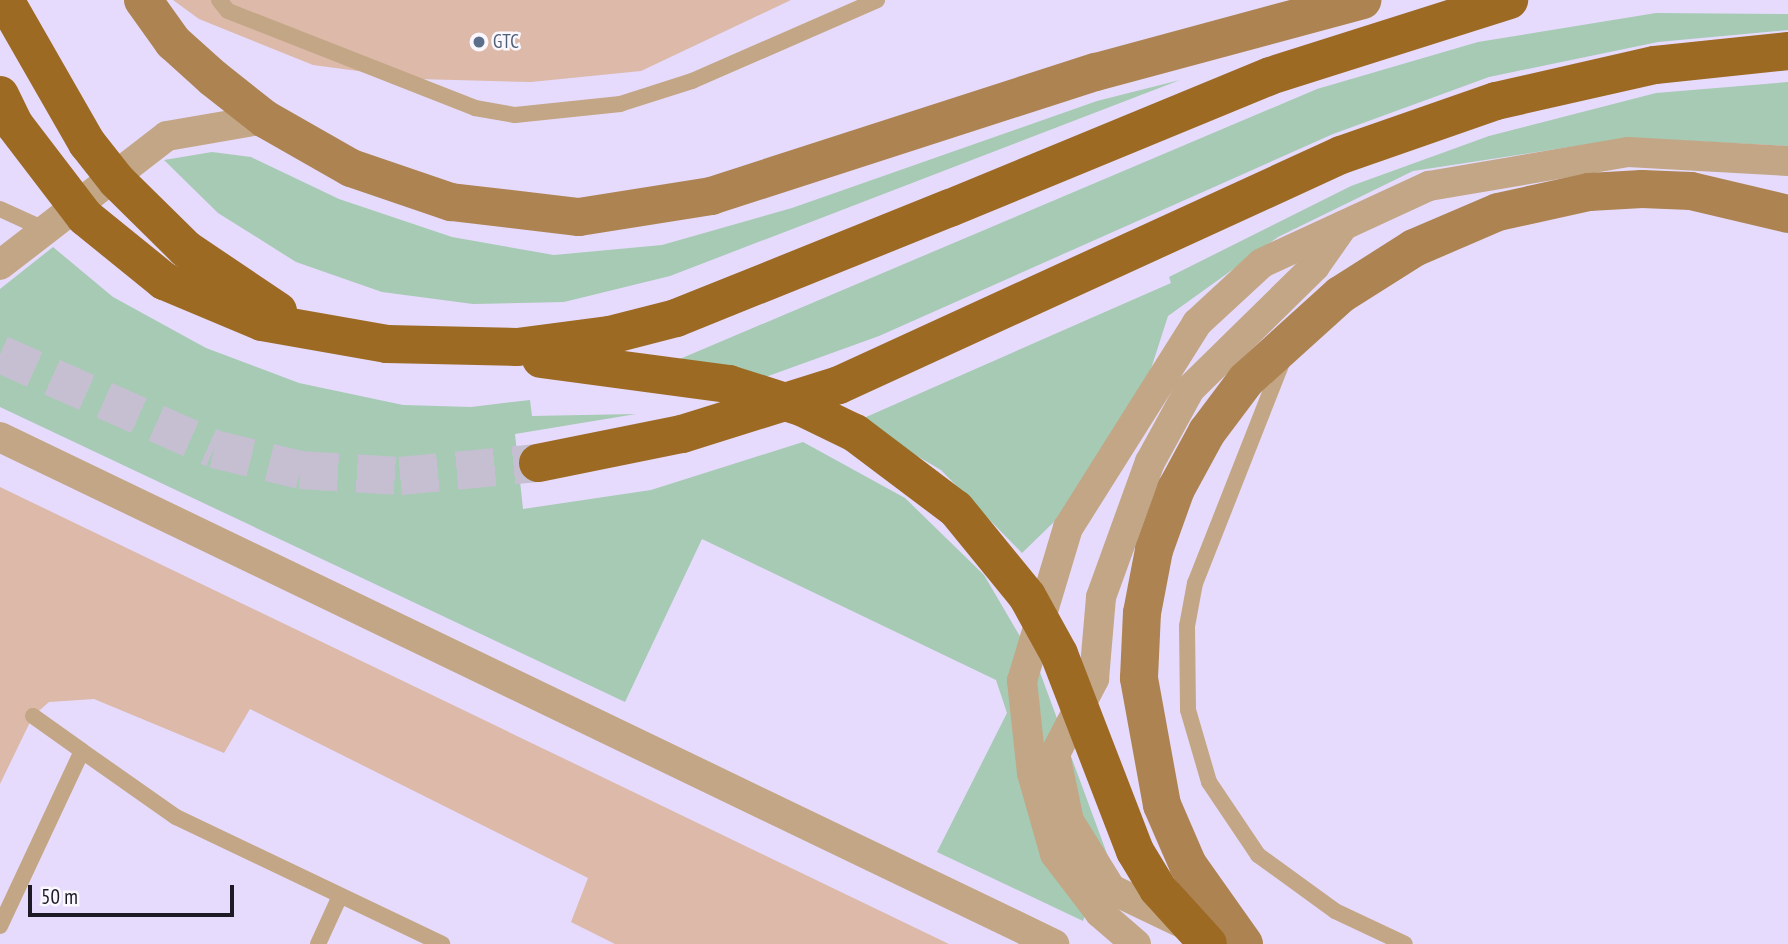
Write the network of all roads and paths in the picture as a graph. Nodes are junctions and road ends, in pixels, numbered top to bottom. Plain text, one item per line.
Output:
1 (5, 0) edge
2 (21, 0) edge
3 (143, 0) edge
4 (219, 0) edge
5 (877, 0) edge
6 (1362, 0) edge
7 (1509, 0) edge
8 (1788, 51) edge
9 (50, 81) junction
10 (5, 107) edge
11 (265, 119) junction
12 (1788, 160) edge
13 (0, 209) edge
14 (1788, 214) edge
15 (1343, 225) junction
16 (46, 230) junction
17 (0, 265) edge
18 (324, 335) junction
19 (1292, 335) junction
20 (452, 348) junction
21 (0, 437) edge
22 (538, 463) tunnel mouth
23 (33, 716) dead end
24 (82, 751) junction
25 (340, 896) junction
26 (0, 926) edge
27 (317, 944) edge
28 (442, 944) edge
29 (1054, 944) edge
30 (1136, 944) edge
31 (1208, 944) edge
32 (1227, 944) edge
33 (1244, 944) edge
34 (1405, 944) edge

1 - 9 main road, bridge
2 - 9 main road, bridge
3 - 11 main road
4 - 5 lane
6 - 11 main road
7 - 20 main road, bridge
8 - 22 main road
9 - 18 main road, bridge
10 - 18 main road, bridge
11 - 16 street
12 - 15 street
13 - 16 lane
14 - 19 main road
15 - 30 street
15 - 32 street
16 - 17 street
18 - 20 main road, bridge
19 - 33 main road
19 - 34 lane
20 - 31 main road, bridge
21 - 29 street
23 - 24 lane
24 - 25 lane
24 - 26 lane
25 - 27 lane
25 - 28 lane

